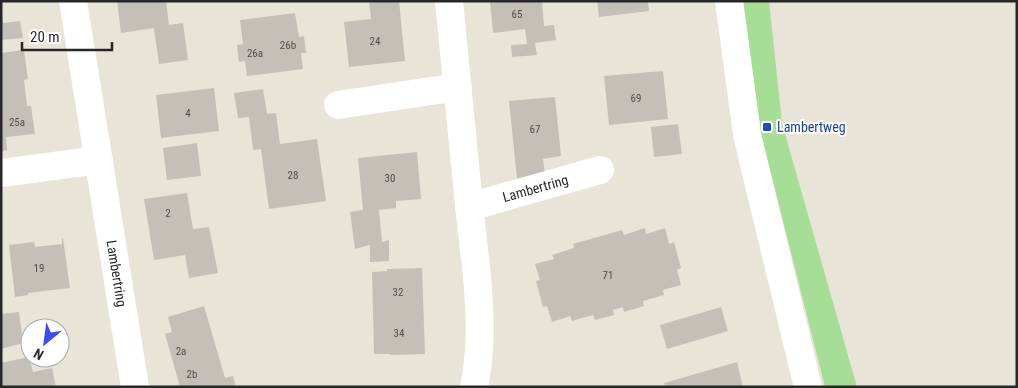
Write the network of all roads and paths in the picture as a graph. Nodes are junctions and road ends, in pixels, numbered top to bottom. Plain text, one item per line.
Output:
1 (73, 1) edge
2 (449, 1) edge
3 (729, 1) edge
4 (458, 87) junction
5 (338, 104) dead end
6 (99, 160) junction
7 (600, 170) dead end
8 (1, 173) edge
9 (469, 207) junction
10 (135, 387) edge
11 (474, 387) edge
12 (808, 387) edge

1 - 6 street, Lambertring
2 - 4 street
3 - 12 street
4 - 5 street
4 - 9 street
6 - 8 street
6 - 10 street, Lambertring
7 - 9 street, Lambertring
9 - 11 street

